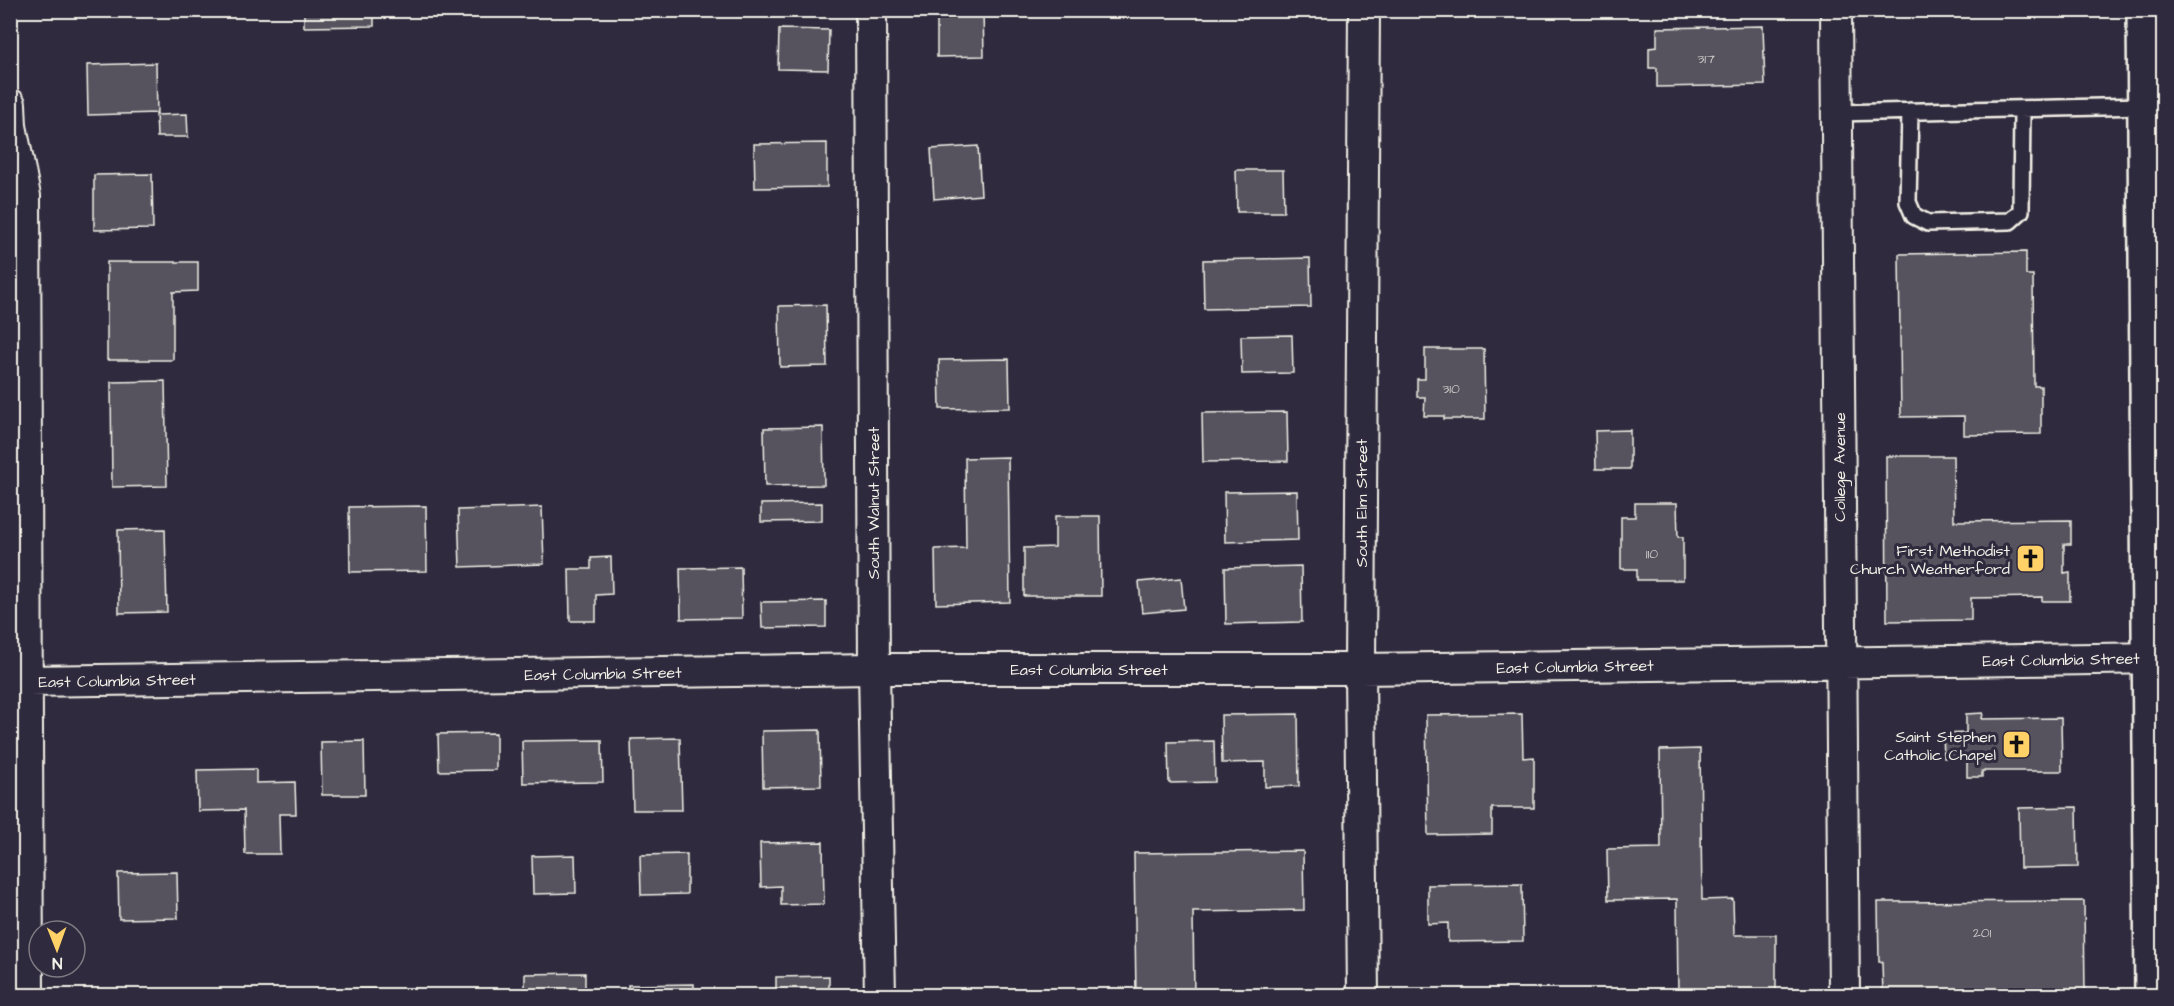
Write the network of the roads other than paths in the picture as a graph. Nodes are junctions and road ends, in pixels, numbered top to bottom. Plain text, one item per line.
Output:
1 (871, 10) edge
2 (1364, 10) edge
3 (1836, 10) edge
4 (2144, 10) edge
5 (2154, 64) edge
6 (10, 105) edge
7 (2144, 106) junction
8 (2022, 109) junction
9 (1910, 111) junction
10 (1836, 113) junction
11 (11, 126) edge
12 (2154, 162) edge
13 (2156, 332) edge
14 (18, 564) edge
15 (2157, 658) edge
16 (1840, 662) junction
17 (874, 669) junction
18 (1360, 669) junction
19 (26, 681) junction
20 (19, 843) edge
21 (28, 996) edge
22 (880, 996) edge
23 (1363, 996) edge
24 (1844, 996) edge
25 (2152, 996) edge

1 - 17 street, South Walnut Street
2 - 18 street, South Elm Street
3 - 10 street, College Avenue
4 - 5 main road
5 - 7 main road
6 - 11 street
7 - 8 lane
7 - 12 main road
8 - 9 lane
8 - 9 lane
9 - 10 lane
10 - 16 street, College Avenue
11 - 14 street
12 - 13 main road
13 - 15 main road
14 - 19 street
15 - 16 street, East Columbia Street
15 - 25 main road
16 - 18 street, East Columbia Street
16 - 24 street, College Avenue
17 - 18 street, East Columbia Street
17 - 19 street, East Columbia Street
17 - 22 street, South Walnut Street
18 - 23 street, South Elm Street
19 - 20 street
20 - 21 street

